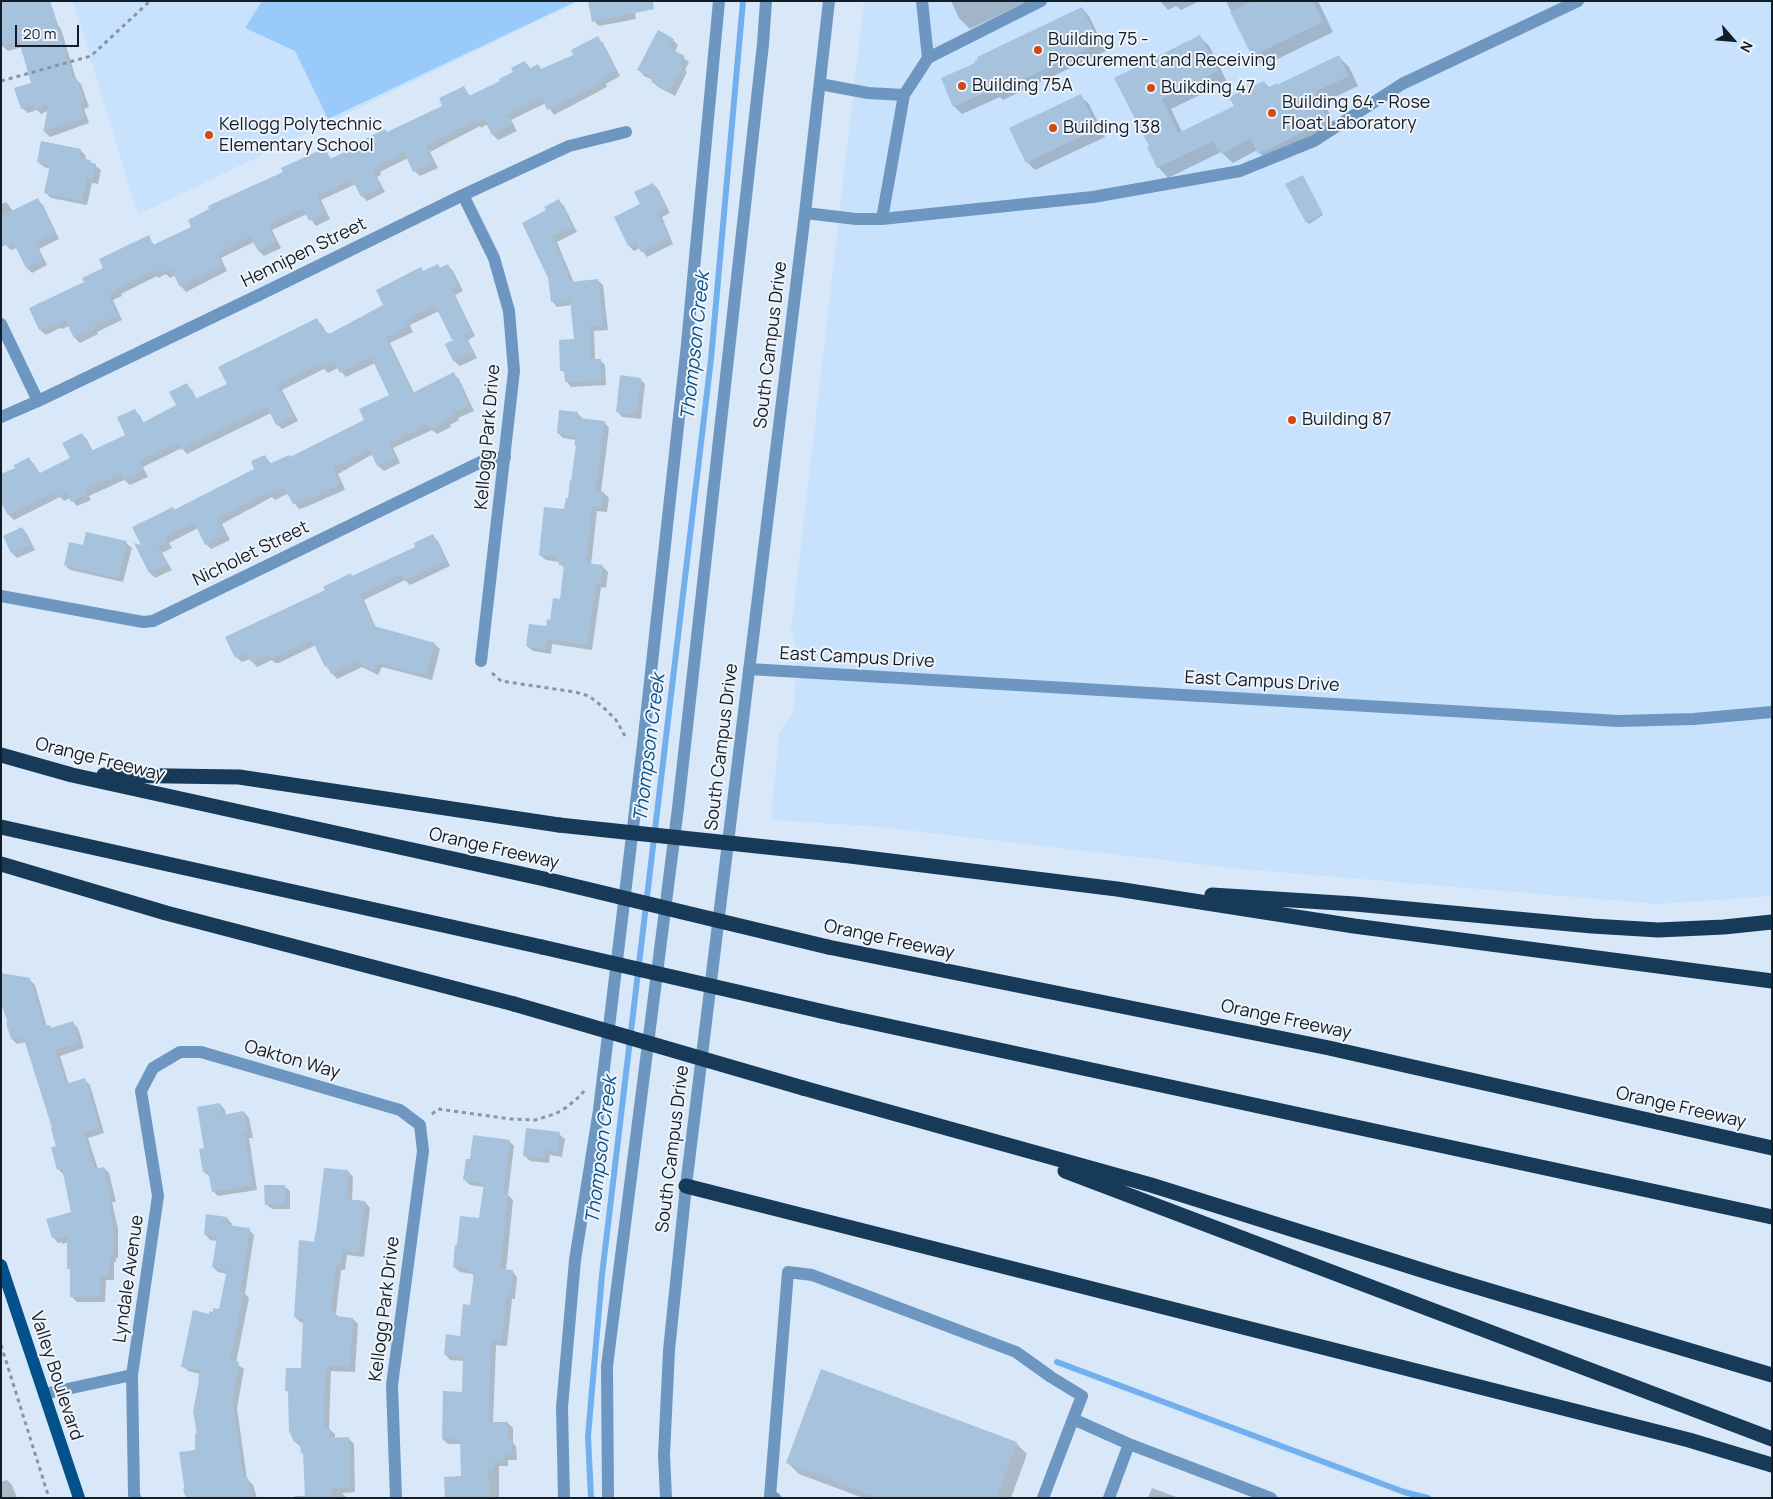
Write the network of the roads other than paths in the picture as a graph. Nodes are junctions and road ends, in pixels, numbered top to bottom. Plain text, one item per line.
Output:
1 (719, 1) edge
2 (766, 1) edge
3 (829, 1) edge
4 (922, 1) edge
5 (1041, 1) edge
6 (1578, 1) edge
7 (928, 58) junction
8 (820, 84) junction
9 (904, 96) junction
10 (626, 132) dead end
11 (463, 195) junction
12 (805, 213) junction
13 (882, 220) junction
14 (1, 324) edge
15 (38, 401) junction
16 (1, 417) edge
17 (505, 457) junction
18 (1, 596) edge
19 (482, 661) road end
20 (749, 669) junction
21 (1772, 712) edge
22 (1, 755) edge
23 (72, 775) junction
24 (1, 827) edge
25 (1, 864) edge
26 (1117, 889) junction
27 (1772, 922) edge
28 (1772, 981) edge
29 (153, 1068) joint
30 (420, 1125) joint
31 (965, 1134) junction
32 (1772, 1148) edge
33 (686, 1186) junction
34 (1772, 1217) edge
35 (1, 1265) edge
36 (132, 1375) junction
37 (1772, 1375) edge
38 (44, 1394) junction
39 (1073, 1419) junction
40 (1772, 1439) edge
41 (1129, 1444) junction
42 (1772, 1466) edge
43 (79, 1498) edge
44 (135, 1498) edge
45 (396, 1498) edge
46 (564, 1498) edge
47 (608, 1498) edge
48 (666, 1498) edge
49 (775, 1498) edge
50 (1043, 1498) edge
51 (1109, 1498) edge
52 (1271, 1498) edge

1 - 46 street
2 - 47 street
3 - 8 street, South Campus Drive
4 - 7 street
5 - 7 street
6 - 13 street
7 - 9 street
8 - 9 street
8 - 12 street, South Campus Drive
9 - 13 street
10 - 11 street, Hennipen Street
11 - 15 street, Hennipen Street
11 - 17 street, Kellogg Park Drive
12 - 13 street
12 - 20 street, South Campus Drive
14 - 15 street
15 - 16 street, Hennipen Street
17 - 18 street, Nicholet Street
17 - 19 street, Kellogg Park Drive
20 - 21 street, East Campus Drive
20 - 33 street, South Campus Drive
22 - 23 highway, Orange Freeway
23 - 26 highway, bridge
23 - 32 highway, Orange Freeway, bridge
24 - 34 highway, bridge
25 - 31 highway, bridge
26 - 27 highway
26 - 28 highway
29 - 30 street, Oakton Way
29 - 36 street, Lyndale Avenue
30 - 45 street, Kellogg Park Drive
31 - 37 highway
31 - 40 highway
33 - 42 highway
33 - 48 street, South Campus Drive
35 - 38 main road, Valley Boulevard
36 - 38 street
36 - 44 street, Lyndale Avenue
38 - 43 main road, Valley Boulevard
39 - 41 street
39 - 49 street
39 - 50 street
41 - 51 street
41 - 52 street

